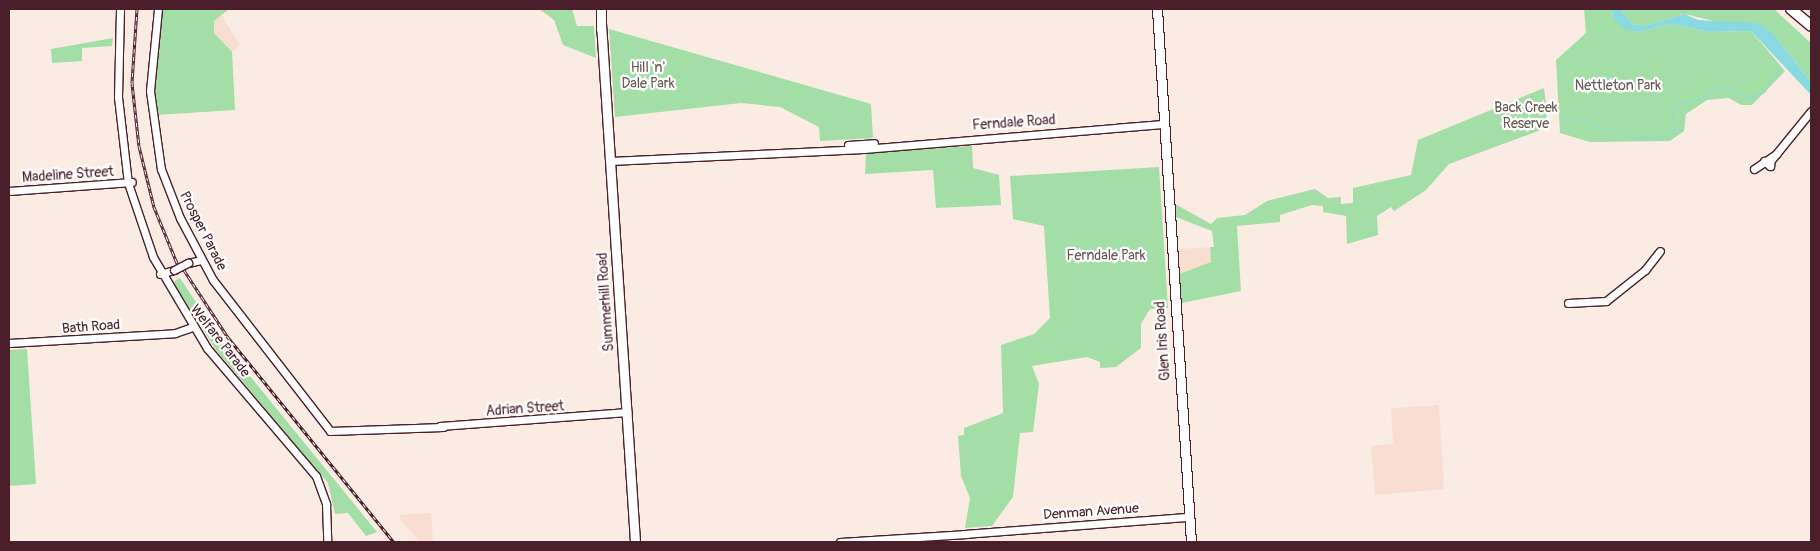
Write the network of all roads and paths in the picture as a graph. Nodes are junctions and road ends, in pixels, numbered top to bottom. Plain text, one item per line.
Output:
1 (120, 9) edge
2 (158, 9) edge
3 (600, 9) edge
4 (1157, 9) edge
5 (1792, 9) edge
6 (1811, 26) edge
7 (1811, 112) edge
8 (1163, 127) junction
9 (1768, 161) dead end
10 (610, 164) junction
11 (130, 182) junction
12 (9, 191) edge
13 (1660, 252) dead end
14 (199, 257) junction
15 (161, 277) junction
16 (1568, 303) dead end
17 (194, 329) junction
18 (9, 343) edge
19 (627, 415) junction
20 (327, 429) joint
21 (1185, 454) junction
22 (1188, 520) junction
23 (330, 541) edge
24 (636, 542) edge
25 (840, 542) edge
26 (1190, 542) edge

1 - 11 street, Welfare Parade
2 - 14 street, Prosper Parade
3 - 10 main road, Summerhill Road
4 - 8 main road, Glen Iris Road
5 - 6 highway
7 - 9 street
8 - 10 street, Ferndale Road
8 - 21 main road, Glen Iris Road
10 - 19 main road, Summerhill Road
11 - 12 street, Madeline Street
11 - 15 street, Welfare Parade
13 - 16 street
14 - 15 street, bridge
14 - 20 street, Prosper Parade
15 - 17 street, Welfare Parade
17 - 18 street, Bath Road
17 - 23 street, Welfare Parade
19 - 20 street, Adrian Street
19 - 24 main road, Summerhill Road
21 - 22 main road, Glen Iris Road
21 - 22 main road, Glen Iris Road
22 - 25 street, Denman Avenue
22 - 26 main road, Glen Iris Road

